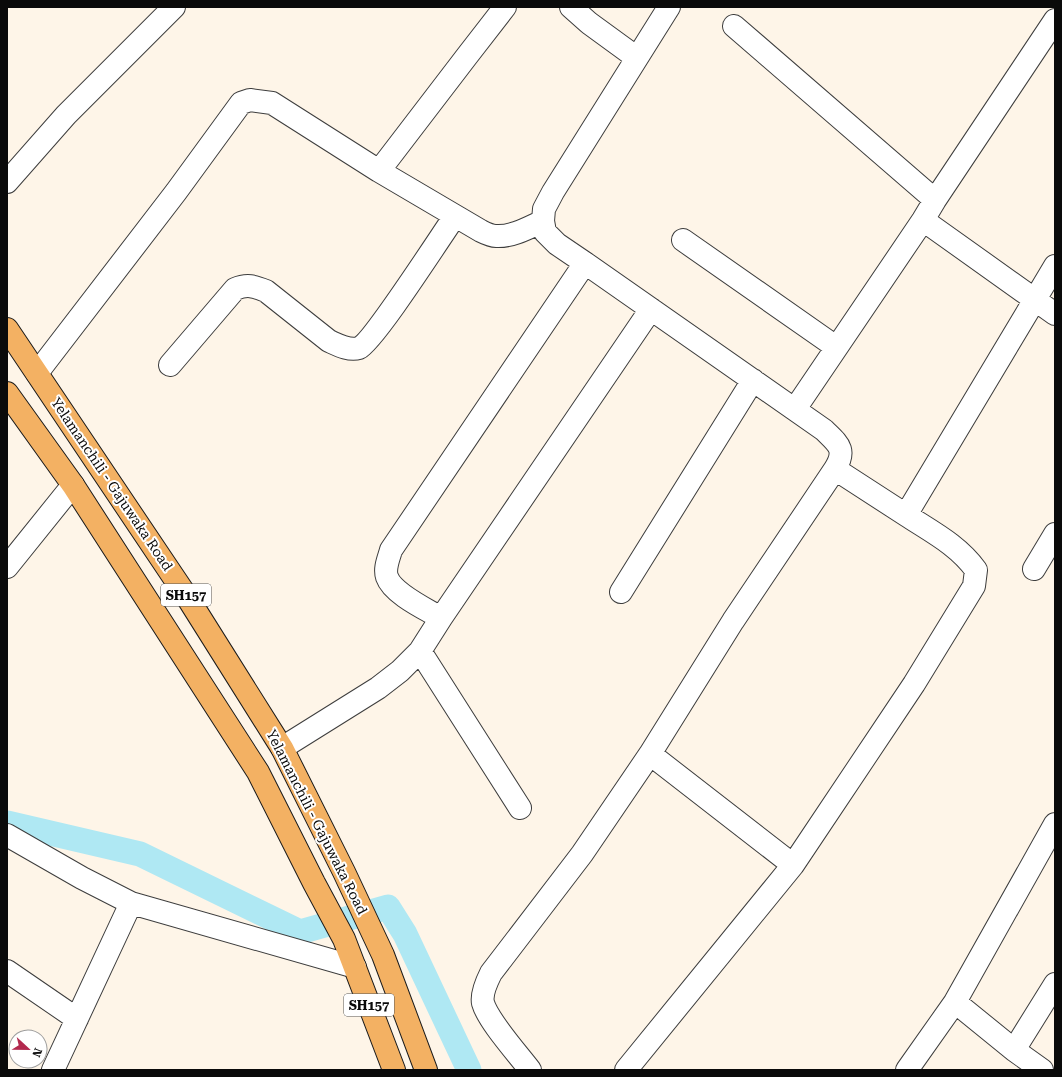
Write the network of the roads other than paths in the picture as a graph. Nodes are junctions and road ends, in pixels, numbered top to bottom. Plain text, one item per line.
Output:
1 (174, 7) edge
2 (505, 7) edge
3 (571, 7) edge
4 (670, 7) edge
5 (1055, 20) edge
6 (734, 26) dead end
7 (637, 58) junction
8 (379, 171) junction
9 (7, 182) edge
10 (935, 200) junction
11 (455, 216) junction
12 (923, 220) junction
13 (543, 221) junction
14 (683, 240) dead end
15 (585, 263) junction
16 (1055, 266) edge
17 (1034, 300) junction
18 (651, 309) junction
19 (1055, 314) edge
20 (7, 329) edge
21 (836, 347) junction
22 (170, 365) dead end
23 (37, 373) junction
24 (753, 380) junction
25 (7, 393) edge
26 (795, 409) junction
27 (835, 469) junction
28 (73, 485) junction
29 (906, 515) junction
30 (1055, 534) edge
31 (7, 567) edge
32 (1034, 569) dead end
33 (621, 592) dead end
34 (441, 618) junction
35 (420, 651) junction
36 (282, 748) junction
37 (650, 754) junction
38 (303, 789) junction
39 (276, 808) junction
40 (520, 808) dead end
41 (1055, 824) edge
42 (7, 835) edge
43 (793, 865) junction
44 (131, 903) junction
45 (355, 967) junction
46 (7, 971) edge
47 (1055, 984) edge
48 (955, 1002) junction
49 (77, 1019) junction
50 (1014, 1050) junction
51 (918, 1066) edge
52 (632, 1068) edge
53 (53, 1070) edge
54 (394, 1070) edge
55 (426, 1070) edge
56 (530, 1070) edge
57 (1042, 1070) edge

1 - 9 street
2 - 8 street
3 - 7 street
4 - 7 street
5 - 10 street
6 - 10 street
7 - 13 street
8 - 11 street
8 - 23 street
10 - 12 street
11 - 13 street
11 - 22 street
12 - 17 street
12 - 21 street
13 - 15 street
14 - 21 street
15 - 18 street
15 - 34 street
16 - 17 street
17 - 19 street
17 - 29 street
18 - 24 street
18 - 34 street
20 - 23 main road, Yelamanchili - Gajuwaka Road / SH157
21 - 26 street
23 - 36 main road, Yelamanchili - Gajuwaka Road / SH157
24 - 26 street
24 - 33 street
25 - 28 main road, Yelamanchili - Gajuwaka Road / SH157
26 - 27 street
27 - 29 street
27 - 37 street
28 - 31 street
28 - 39 main road, Yelamanchili - Gajuwaka Road / SH157
29 - 43 street
30 - 32 street
34 - 35 street
35 - 36 street
35 - 40 street
36 - 38 main road, Yelamanchili - Gajuwaka Road / SH157
37 - 43 street
37 - 56 street
38 - 39 main road
38 - 55 main road, Yelamanchili - Gajuwaka Road / SH157
39 - 45 main road, Yelamanchili - Gajuwaka Road / SH157
41 - 48 street
42 - 44 street
43 - 52 street
44 - 45 street
44 - 49 street
45 - 54 main road, Yelamanchili - Gajuwaka Road / SH157
46 - 49 street
47 - 50 street
48 - 50 street
48 - 51 street
49 - 53 street
50 - 57 street

